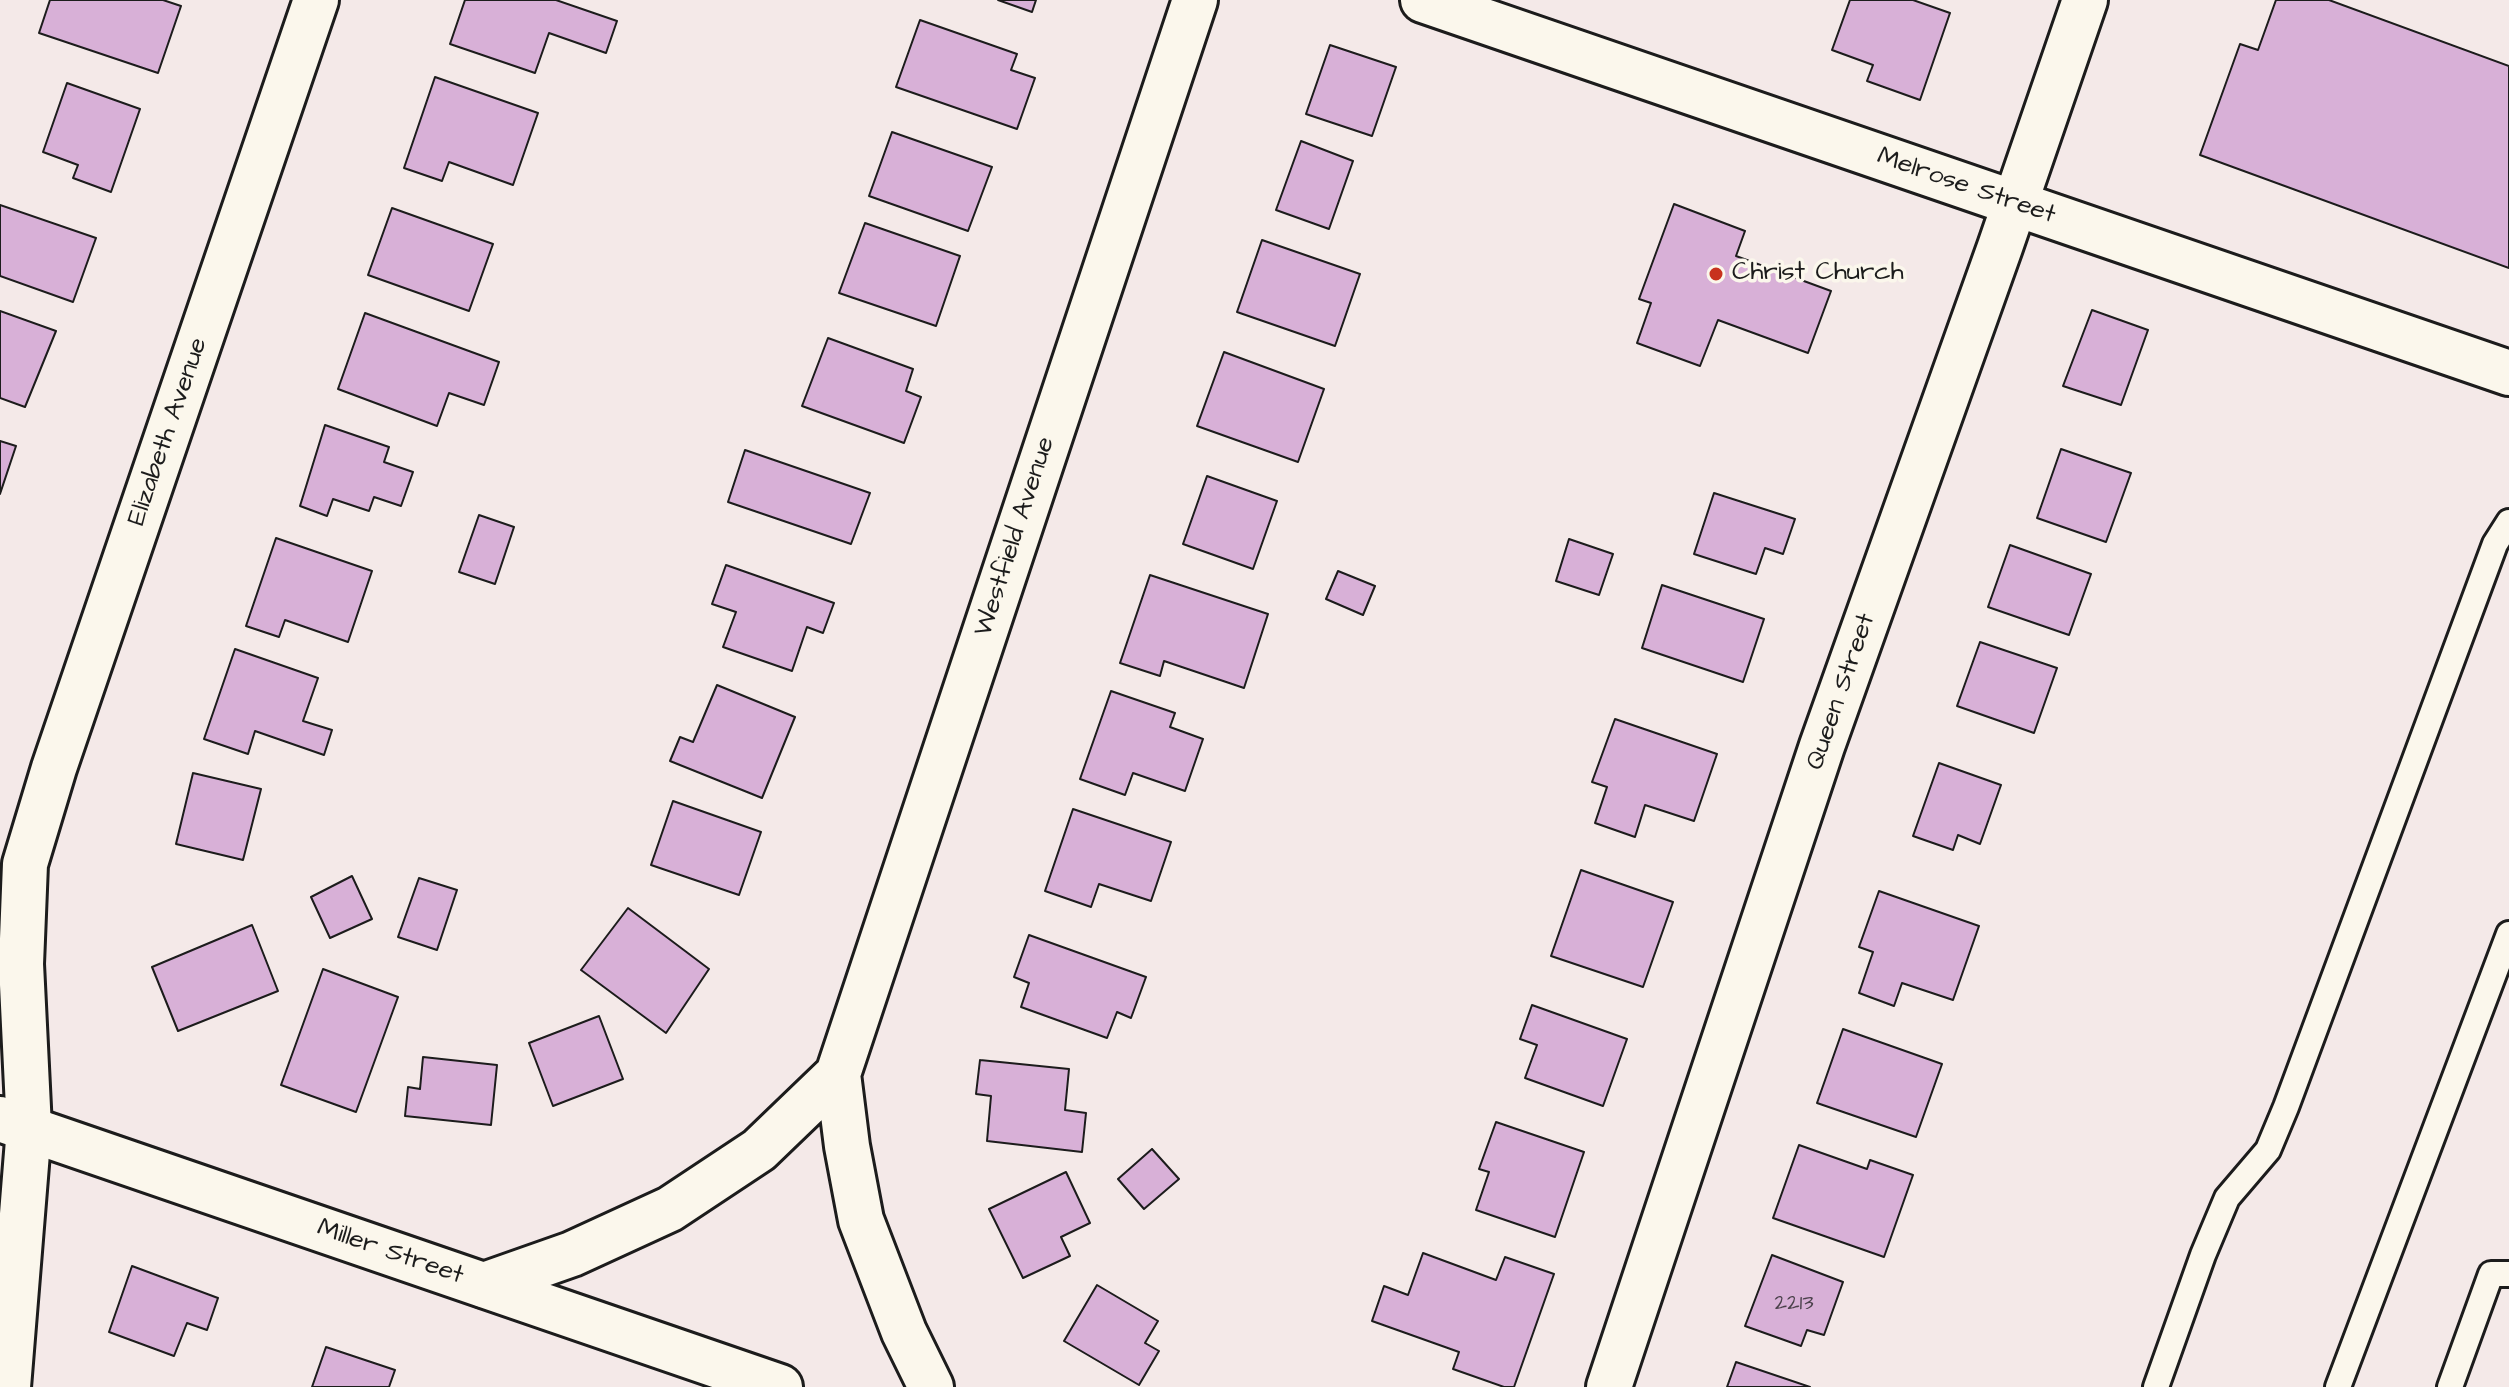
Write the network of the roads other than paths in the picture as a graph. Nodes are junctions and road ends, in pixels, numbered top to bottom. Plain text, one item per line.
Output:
1 (316, 0) edge
2 (1195, 0) edge
3 (1423, 0) edge
4 (2085, 0) edge
5 (2015, 204) junction
6 (2509, 373) edge
7 (2509, 522) edge
8 (12, 878) edge
9 (2509, 934) edge
10 (838, 1074) junction
11 (14, 1124) edge
12 (2509, 1274) edge
13 (484, 1285) junction
14 (8, 1387) edge
15 (780, 1387) edge
16 (931, 1387) edge
17 (1609, 1387) edge
18 (2156, 1387) edge
19 (2338, 1387) edge
20 (2450, 1387) edge

1 - 8 street, Elizabeth Avenue
2 - 10 street, Westfield Avenue
3 - 5 street, Melrose Street
4 - 5 street, Queen Street
5 - 6 street, Melrose Street
5 - 17 street, Queen Street
7 - 18 lane
8 - 11 street, Elizabeth Avenue
9 - 19 lane
10 - 13 street, Westfield Avenue
10 - 16 street, Westfield Avenue
11 - 13 street, Miller Street
11 - 14 street, Elizabeth Avenue
12 - 20 lane
13 - 15 street, Miller Street

